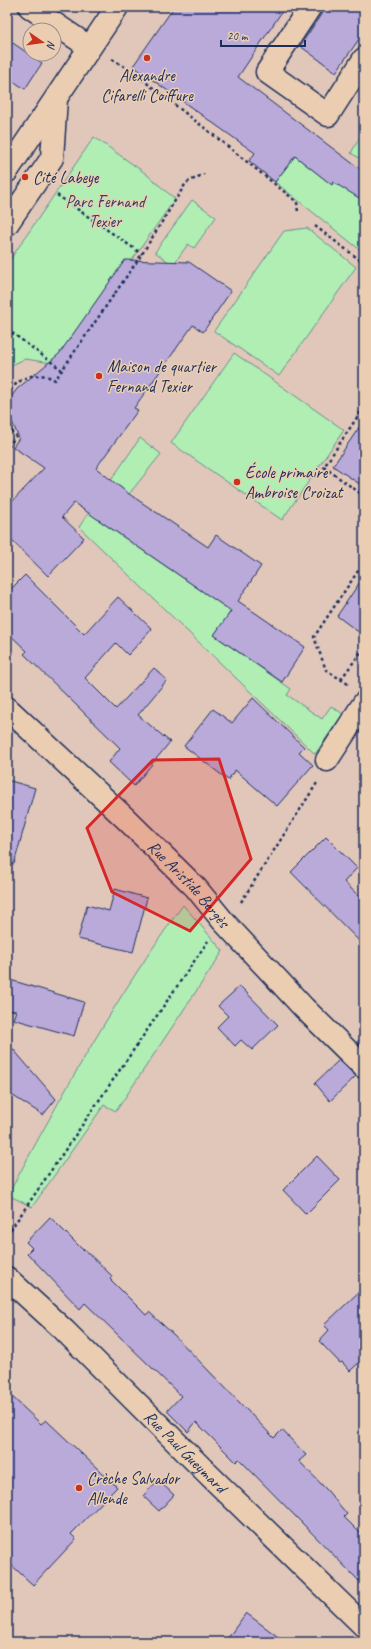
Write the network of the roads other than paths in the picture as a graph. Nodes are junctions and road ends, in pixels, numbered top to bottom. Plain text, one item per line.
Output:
1 (30, 7) edge
2 (117, 7) edge
3 (310, 7) edge
4 (89, 47) junction
5 (364, 59) edge
6 (56, 98) junction
7 (7, 171) edge
8 (7, 224) edge
9 (358, 695) edge
10 (7, 708) edge
11 (327, 760) road end
12 (364, 1067) edge
13 (7, 1278) edge
14 (364, 1626) edge

1 - 4 street
2 - 4 street
3 - 5 street
4 - 6 street
6 - 7 street
6 - 8 street
9 - 11 street
10 - 12 street, Rue Aristide Bergès
13 - 14 street, Rue Paul Gueymard

